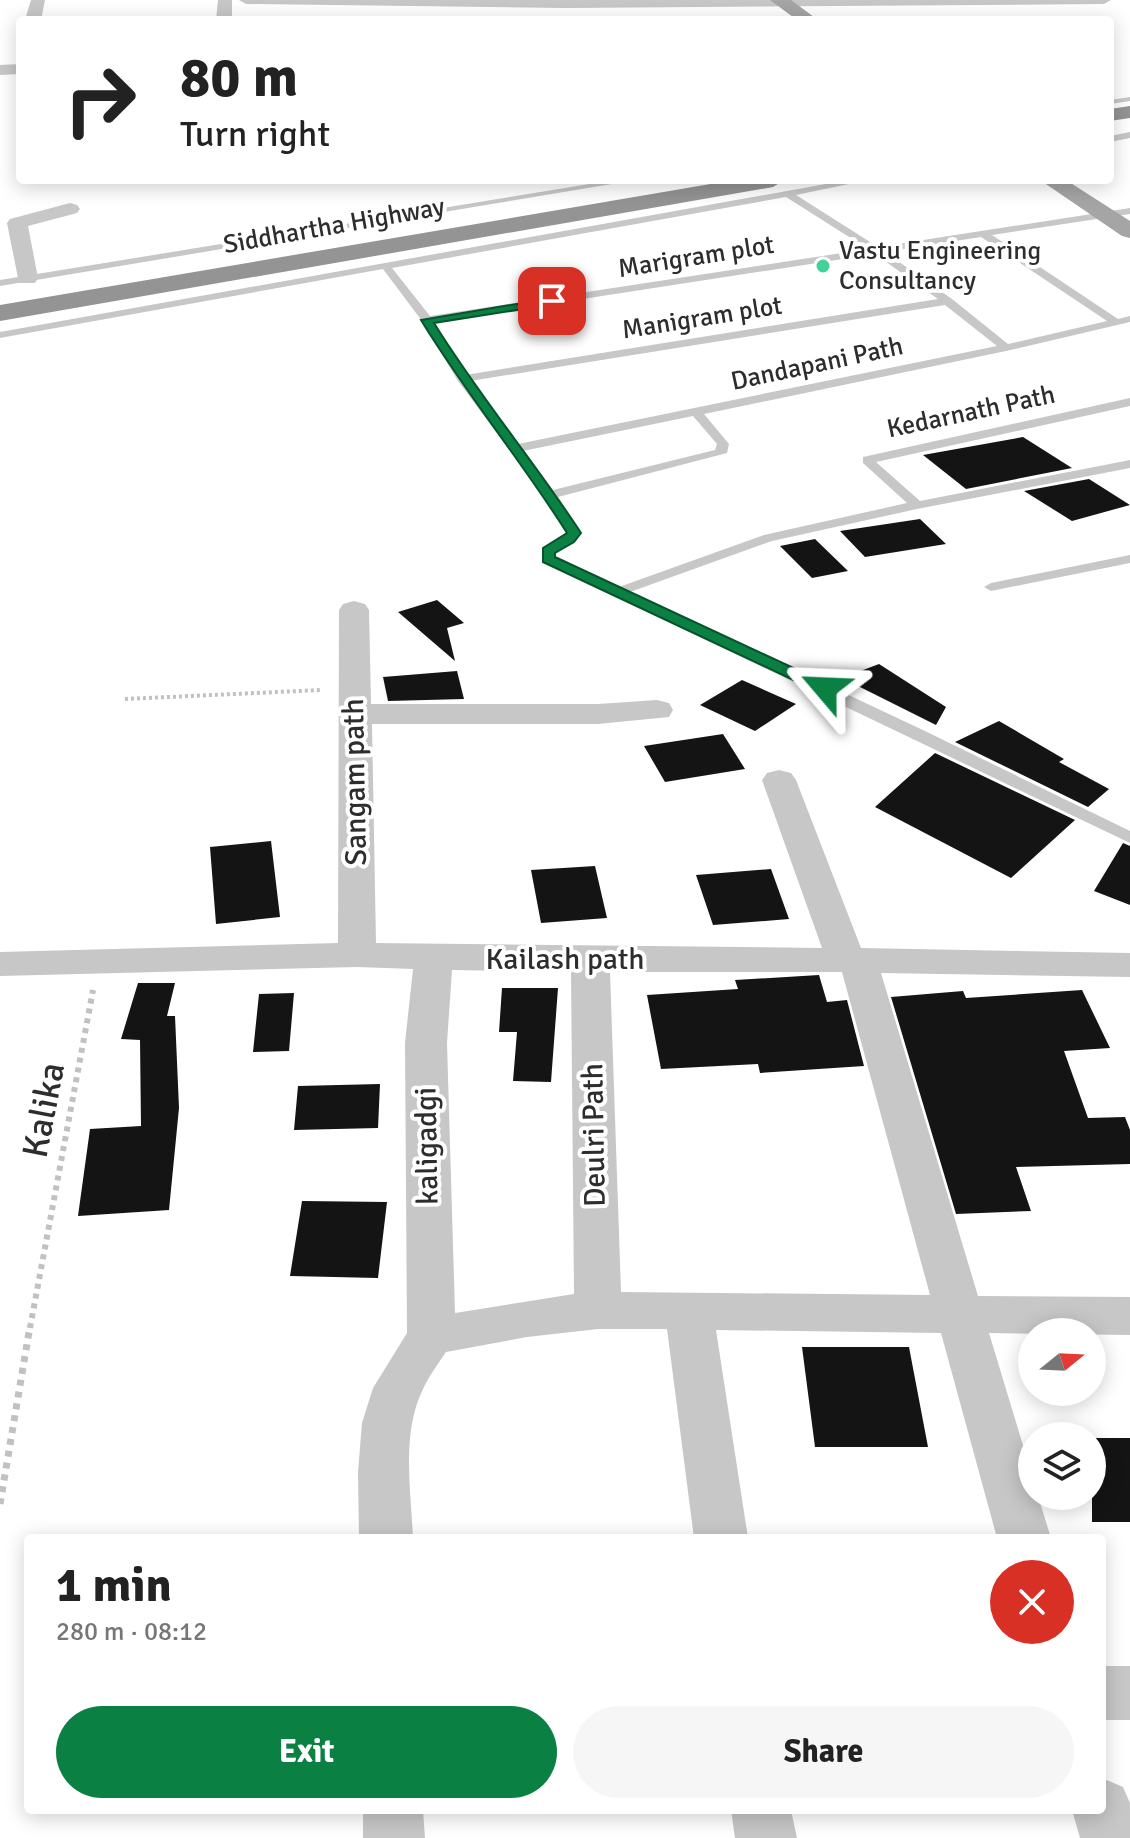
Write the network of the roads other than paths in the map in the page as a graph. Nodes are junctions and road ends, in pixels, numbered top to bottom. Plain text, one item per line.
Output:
1 (246, 0) edge
2 (1104, 0) edge
3 (960, 1) edge
4 (782, 2) edge
5 (565, 4) junction
6 (459, 16) edge
7 (549, 16) edge
8 (549, 16) edge
9 (803, 16) edge
10 (985, 16) edge
11 (606, 184) edge
12 (695, 184) edge
13 (807, 184) edge
14 (1057, 184) edge
15 (779, 186) edge
16 (70, 209) dead end
17 (1130, 211) edge
18 (1105, 215) junction
19 (1130, 231) edge
20 (980, 232) junction
21 (878, 252) junction
22 (386, 266) junction
23 (27, 278) junction
24 (0, 283) edge
25 (0, 299) edge
26 (948, 301) junction
27 (0, 313) edge
28 (1130, 319) edge
29 (427, 320) junction
30 (1116, 322) junction
31 (0, 335) edge
32 (1006, 348) junction
33 (462, 379) junction
34 (1130, 402) edge
35 (695, 411) junction
36 (513, 449) junction
37 (1130, 464) edge
38 (550, 495) junction
39 (917, 505) junction
40 (1130, 559) edge
41 (991, 587) dead end
42 (618, 592) junction
43 (354, 610) dead end
44 (355, 701) junction
45 (657, 710) dead end
46 (779, 780) dead end
47 (1130, 838) edge
48 (357, 955) junction
49 (434, 958) junction
50 (852, 960) junction
51 (590, 961) junction
52 (0, 964) edge
53 (1127, 971) edge
54 (598, 1310) junction
55 (689, 1313) junction
56 (962, 1316) junction
57 (1130, 1316) edge
58 (431, 1336) junction
59 (386, 1534) edge
60 (720, 1534) edge
61 (1023, 1534) edge
62 (1106, 1693) edge
63 (1130, 1693) edge
64 (393, 1814) edge
65 (762, 1814) edge
66 (1104, 1814) edge
67 (394, 1838) edge
68 (766, 1838) edge
69 (1111, 1838) edge

1 - 5 street
2 - 3 street
3 - 4 street
3 - 10 street
4 - 5 street
4 - 9 main road
5 - 7 street
6 - 8 street
11 - 23 lane
12 - 25 highway, Siddhartha Highway
13 - 15 lane
14 - 18 main road
15 - 21 lane
15 - 22 lane
15 - 27 highway, Siddhartha Highway
16 - 23 street
17 - 18 lane, Marigram plot
18 - 19 main road
18 - 20 lane, Marigram plot
20 - 21 lane, Marigram plot
20 - 30 lane
21 - 26 lane
21 - 29 lane, Marigram plot
22 - 29 lane
22 - 31 lane
23 - 24 lane
26 - 32 lane
26 - 33 lane, Manigram plot
28 - 30 lane, Dandapani Path
29 - 33 lane
30 - 32 lane, Dandapani Path
32 - 35 lane, Dandapani Path
33 - 36 lane
34 - 39 lane, Kedarnath Path
35 - 36 lane, Dandapani Path
35 - 38 lane
36 - 38 lane
37 - 39 lane
38 - 42 lane
39 - 42 lane
40 - 41 lane
42 - 47 lane
43 - 44 street, Sangam path
44 - 45 street
44 - 48 street, Sangam path
46 - 50 street
48 - 49 street, Kailash path
48 - 52 street, Kailash path
49 - 51 street, Kailash path
49 - 58 street, kaligadgi
50 - 51 street, Kailash path
50 - 53 street, Kailash path
50 - 56 street
51 - 54 street, Deulri Path
54 - 55 street
54 - 58 street
55 - 56 street
55 - 60 street
56 - 57 street
56 - 61 street
58 - 59 street
62 - 63 street
64 - 67 street
65 - 68 street
66 - 69 street

